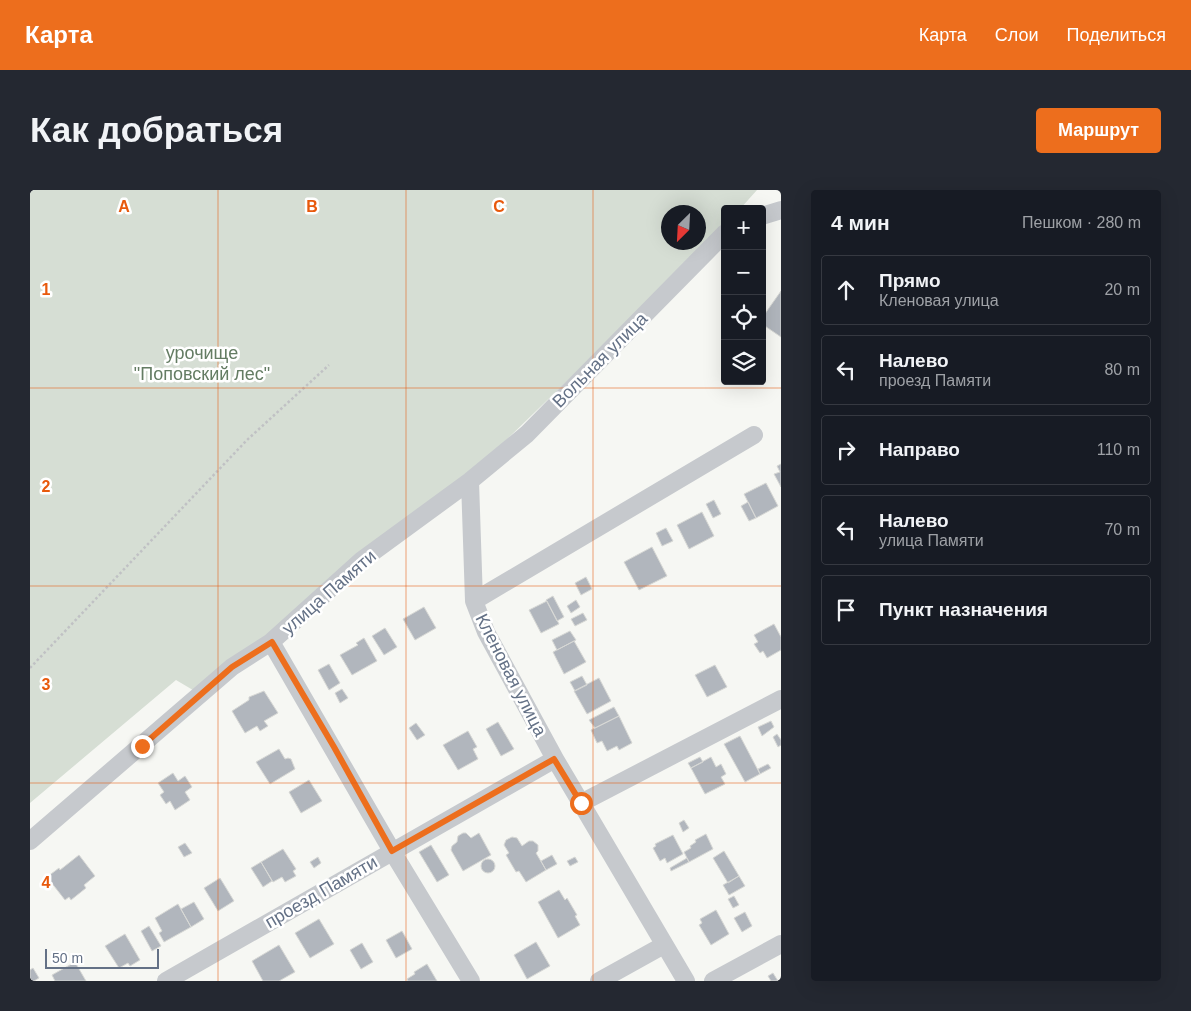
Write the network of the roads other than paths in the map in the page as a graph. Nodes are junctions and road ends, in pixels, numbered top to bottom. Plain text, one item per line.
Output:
1 (781, 210) edge
2 (766, 215) edge
3 (721, 237) edge
4 (754, 436) dead end
5 (470, 481) junction
6 (474, 601) junction
7 (272, 642) junction
8 (781, 699) edge
9 (554, 759) junction
10 (581, 803) junction
11 (30, 841) edge
12 (392, 851) junction
13 (781, 944) edge
14 (664, 945) junction
15 (166, 981) edge
16 (471, 981) edge
17 (599, 981) edge
18 (686, 981) edge
19 (712, 981) edge

1 - 2 street
3 - 5 street, Вольная улица
4 - 6 street
5 - 6 street, Кленовая улица
5 - 7 street, улица Памяти
6 - 9 street, Кленовая улица
7 - 11 street, улица Памяти
7 - 12 street
8 - 10 street
9 - 10 street, Кленовая улица
9 - 12 street, проезд Памяти
10 - 14 street, Кленовая улица
12 - 15 street, проезд Памяти
12 - 16 street
13 - 19 street
14 - 17 street
14 - 18 street, Кленовая улица

